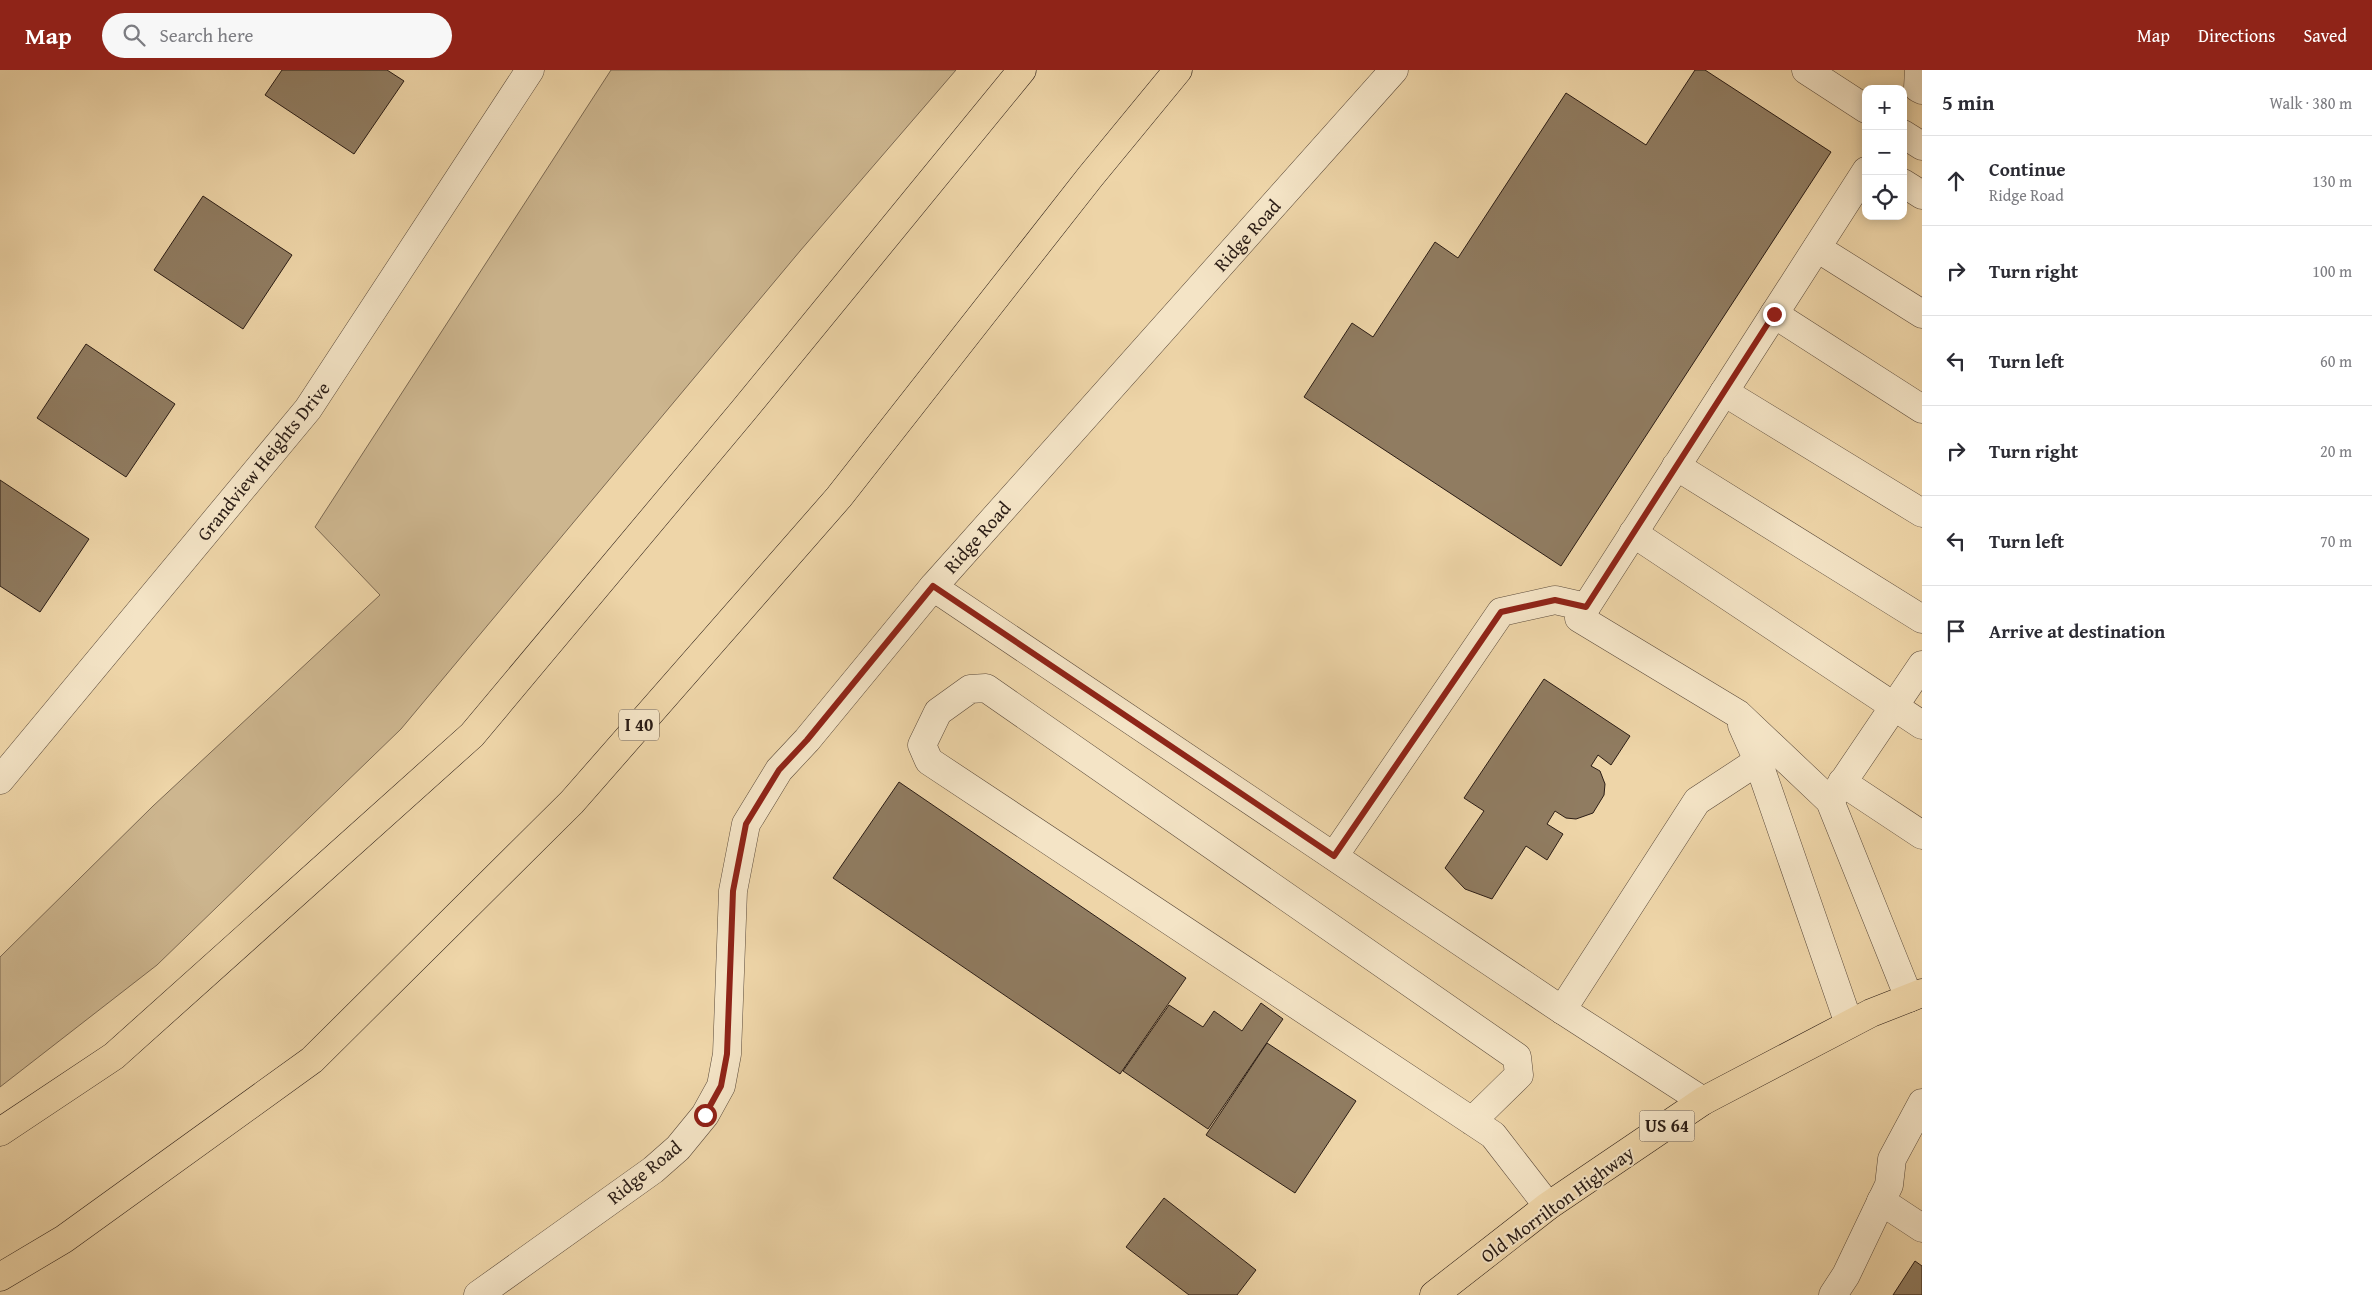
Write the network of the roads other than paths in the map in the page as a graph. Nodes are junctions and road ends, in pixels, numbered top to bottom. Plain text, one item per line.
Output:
1 (530, 70) edge
2 (1022, 70) edge
3 (1178, 70) edge
4 (1191, 70) edge
5 (1394, 70) edge
6 (1806, 70) edge
7 (1918, 70) edge
8 (1922, 90) edge
9 (1862, 106) edge
10 (1907, 137) edge
11 (1922, 146) edge
12 (1863, 175) edge
13 (1090, 177) junction
14 (1907, 186) edge
15 (1922, 195) edge
16 (1817, 248) junction
17 (1774, 314) junction
18 (1922, 314) edge
19 (1724, 392) junction
20 (1922, 409) edge
21 (1676, 466) junction
22 (1922, 514) edge
23 (1633, 533) junction
24 (933, 586) junction
25 (1586, 607) junction
26 (1922, 619) edge
27 (1922, 665) edge
28 (1895, 706) junction
29 (1738, 714) junction
30 (1922, 725) edge
31 (1758, 761) junction
32 (0, 780) edge
33 (1836, 792) junction
34 (1922, 835) edge
35 (1334, 856) junction
36 (1915, 995) edge
37 (1562, 1010) junction
38 (1849, 1024) junction
39 (1704, 1101) junction
40 (1922, 1103) edge
41 (1472, 1121) junction
42 (0, 1132) edge
43 (1881, 1201) junction
44 (1548, 1206) junction
45 (1922, 1228) edge
46 (0, 1277) edge
47 (478, 1295) edge
48 (1434, 1295) edge
49 (1833, 1295) edge

1 - 32 street, Grandview Heights Drive
2 - 42 main road
3 - 13 main road, I 40
4 - 13 main road
5 - 24 street, Ridge Road
6 - 9 street
7 - 8 street
10 - 11 street
12 - 16 street
13 - 46 main road, I 40
14 - 15 street
16 - 17 street
16 - 18 street
17 - 19 street
17 - 20 street
19 - 21 street
19 - 22 street
21 - 23 street
21 - 26 street
23 - 25 street
23 - 28 street
24 - 35 street
24 - 47 street, Ridge Road
25 - 29 street
25 - 35 street
27 - 28 street
28 - 30 street
28 - 33 street
29 - 31 street
29 - 33 street
31 - 37 street
31 - 38 street
33 - 34 street
33 - 36 street
35 - 37 street
36 - 38 main road, Old Morrilton Highway / US 64
37 - 39 street
38 - 39 main road, Old Morrilton Highway / US 64
39 - 44 main road, Old Morrilton Highway / US 64
40 - 43 street
41 - 41 street
41 - 44 street
43 - 45 street
43 - 49 street
44 - 48 main road, Old Morrilton Highway / US 64

